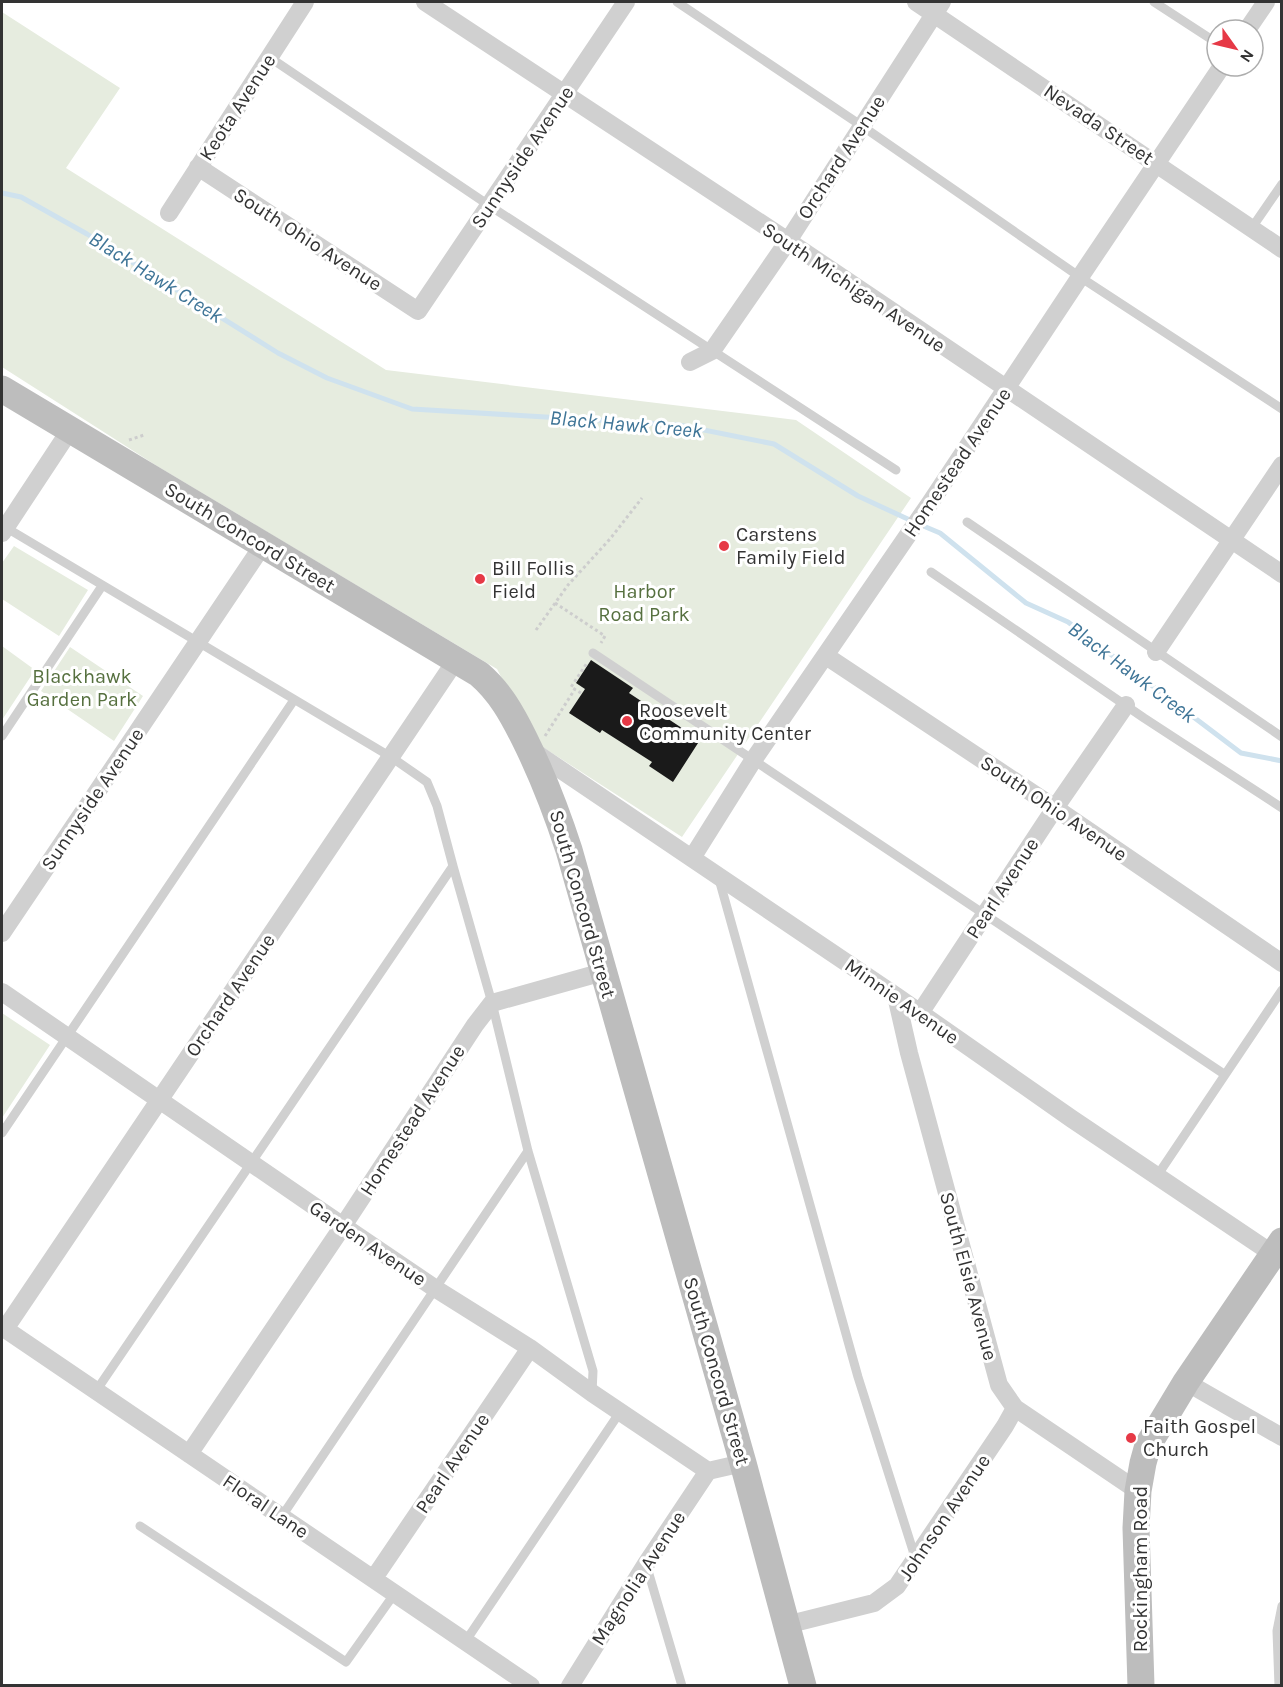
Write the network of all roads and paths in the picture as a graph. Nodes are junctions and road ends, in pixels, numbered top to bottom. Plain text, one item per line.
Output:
1 (305, 2) edge
2 (425, 2) edge
3 (626, 2) edge
4 (677, 2) edge
5 (916, 2) edge
6 (1154, 2) edge
7 (1266, 2) edge
8 (938, 7) edge
9 (1255, 18) edge
10 (1205, 35) edge
11 (269, 57) junction
12 (1214, 78) edge
13 (564, 95) junction
14 (861, 126) junction
15 (1156, 163) junction
16 (198, 167) junction
17 (1281, 184) edge
18 (490, 206) junction
19 (169, 213) dead end
20 (1251, 229) junction
21 (788, 242) junction
22 (1281, 249) edge
23 (1080, 277) junction
24 (418, 311) joint
25 (712, 351) junction
26 (690, 362) dead end
27 (2, 388) edge
28 (1006, 389) junction
29 (1281, 409) edge
30 (70, 430) junction
31 (1281, 465) edge
32 (896, 470) dead end
33 (642, 498) dead end
34 (967, 522) dead end
35 (3, 529) edge
36 (1231, 540) junction
37 (263, 545) junction
38 (931, 572) dead end
39 (1281, 574) edge
40 (102, 586) junction
41 (536, 630) dead end
42 (198, 642) junction
43 (1156, 652) junction
44 (594, 653) dead end
45 (826, 656) junction
46 (456, 660) junction
47 (575, 689) dead end
48 (294, 700) junction
49 (1126, 705) junction
50 (2, 736) edge
51 (1281, 737) edge
52 (536, 745) junction
53 (391, 757) junction
54 (754, 759) junction
55 (1055, 808) junction
56 (1281, 808) edge
57 (692, 858) junction
58 (453, 866) junction
59 (719, 876) junction
60 (986, 914) junction
61 (2, 933) edge
62 (1281, 963) edge
63 (603, 972) junction
64 (1281, 990) edge
65 (2, 992) edge
66 (896, 996) junction
67 (492, 1003) junction
68 (920, 1013) junction
69 (66, 1036) junction
70 (1224, 1074) junction
71 (159, 1100) junction
72 (2, 1133) edge
73 (528, 1151) junction
74 (251, 1162) junction
75 (1156, 1176) junction
76 (342, 1226) junction
77 (1277, 1248) edge
78 (436, 1289) junction
79 (3, 1328) edge
80 (530, 1348) junction
81 (1186, 1382) junction
82 (96, 1391) junction
83 (592, 1393) junction
84 (1015, 1408) junction
85 (620, 1412) junction
86 (1281, 1437) edge
87 (189, 1454) junction
88 (743, 1463) junction
89 (708, 1471) junction
90 (1138, 1491) junction
91 (282, 1516) junction
92 (140, 1526) dead end
93 (915, 1560) junction
94 (646, 1564) junction
95 (374, 1578) junction
96 (395, 1593) junction
97 (1281, 1606) edge
98 (786, 1625) junction
99 (465, 1642) junction
100 (531, 1686) edge
101 (570, 1686) edge
102 (682, 1686) edge
103 (803, 1686) edge
104 (1141, 1686) edge
105 (1279, 1686) edge

1 - 11 street, Keota Avenue
2 - 13 street, South Michigan Avenue
3 - 13 street, Sunnyside Avenue
4 - 14 lane
5 - 8 street, Nevada Street
6 - 10 lane
7 - 9 street
8 - 14 street, Orchard Avenue
8 - 15 street, Nevada Street
11 - 16 street, Keota Avenue
11 - 18 lane
12 - 15 street, Homestead Avenue
13 - 18 street, Sunnyside Avenue
13 - 21 street, South Michigan Avenue
14 - 21 street, Orchard Avenue
14 - 23 lane
15 - 20 street, Nevada Street
15 - 23 street, Homestead Avenue
16 - 19 street, Keota Avenue
16 - 24 street, South Ohio Avenue
17 - 20 lane
18 - 24 street, Sunnyside Avenue
18 - 25 lane
20 - 22 street, Nevada Street
21 - 25 street, Orchard Avenue
21 - 28 street, South Michigan Avenue
23 - 28 street, Homestead Avenue
23 - 29 lane
25 - 26 street, Orchard Avenue
25 - 32 lane
27 - 30 street, South Concord Street
28 - 36 street, South Michigan Avenue
28 - 45 street, Homestead Avenue
30 - 35 street
30 - 37 street, South Concord Street
31 - 36 street
33 - 41 path
34 - 43 lane
35 - 40 lane
36 - 39 street, South Michigan Avenue
36 - 43 street
37 - 42 street, Sunnyside Avenue
37 - 46 street, South Concord Street
38 - 49 lane
40 - 42 lane
40 - 50 lane
42 - 48 lane
42 - 61 street, Sunnyside Avenue
43 - 51 lane
44 - 54 lane
45 - 54 street, Homestead Avenue
45 - 55 street, South Ohio Avenue
46 - 52 street, South Concord Street
46 - 53 street, Orchard Avenue
47 - 52 path
48 - 53 lane
48 - 69 lane
49 - 55 street, Pearl Avenue
49 - 56 lane
52 - 57 street, Minnie Avenue
52 - 63 street, South Concord Street
53 - 58 lane
53 - 71 street, Orchard Avenue
54 - 57 street, Homestead Avenue
54 - 60 lane
55 - 60 street, Pearl Avenue
55 - 62 street, South Ohio Avenue
57 - 59 street, Minnie Avenue
58 - 67 lane
58 - 74 lane
59 - 66 street, Minnie Avenue
59 - 93 lane
60 - 68 street, Pearl Avenue
60 - 70 lane
63 - 67 street
63 - 88 street, South Concord Street
64 - 70 lane
65 - 69 street, Garden Avenue
66 - 68 street, Minnie Avenue
66 - 84 street, South Elsie Avenue
67 - 73 lane
67 - 76 street, Homestead Avenue
68 - 75 street, Minnie Avenue
69 - 71 street, Garden Avenue
69 - 72 lane
70 - 75 lane
71 - 74 street, Garden Avenue
71 - 79 street, Orchard Avenue
73 - 78 lane
73 - 83 lane
74 - 76 street, Garden Avenue
74 - 82 lane
75 - 77 street, Minnie Avenue
76 - 78 street, Garden Avenue
76 - 87 street, Homestead Avenue
77 - 81 street, Rockingham Road
78 - 80 street, Garden Avenue
78 - 91 lane
79 - 82 street, Floral Lane
80 - 83 street, Garden Avenue
80 - 95 street, Pearl Avenue
81 - 86 street
81 - 90 street, Rockingham Road
82 - 87 street, Floral Lane
83 - 85 street, Garden Avenue
84 - 90 street, South Elsie Avenue
84 - 93 street, Johnson Avenue
85 - 89 street, Garden Avenue
85 - 99 lane
87 - 91 street, Floral Lane
88 - 89 street
88 - 98 street, South Concord Street
89 - 94 street, Magnolia Avenue
90 - 104 street, Rockingham Road
91 - 95 street, Floral Lane
92 - 96 lane
93 - 98 street, Johnson Avenue
94 - 101 street, Magnolia Avenue
94 - 102 lane
95 - 96 street, Floral Lane
96 - 99 street, Floral Lane
97 - 105 lane
98 - 103 street, South Concord Street
99 - 100 street, Floral Lane

